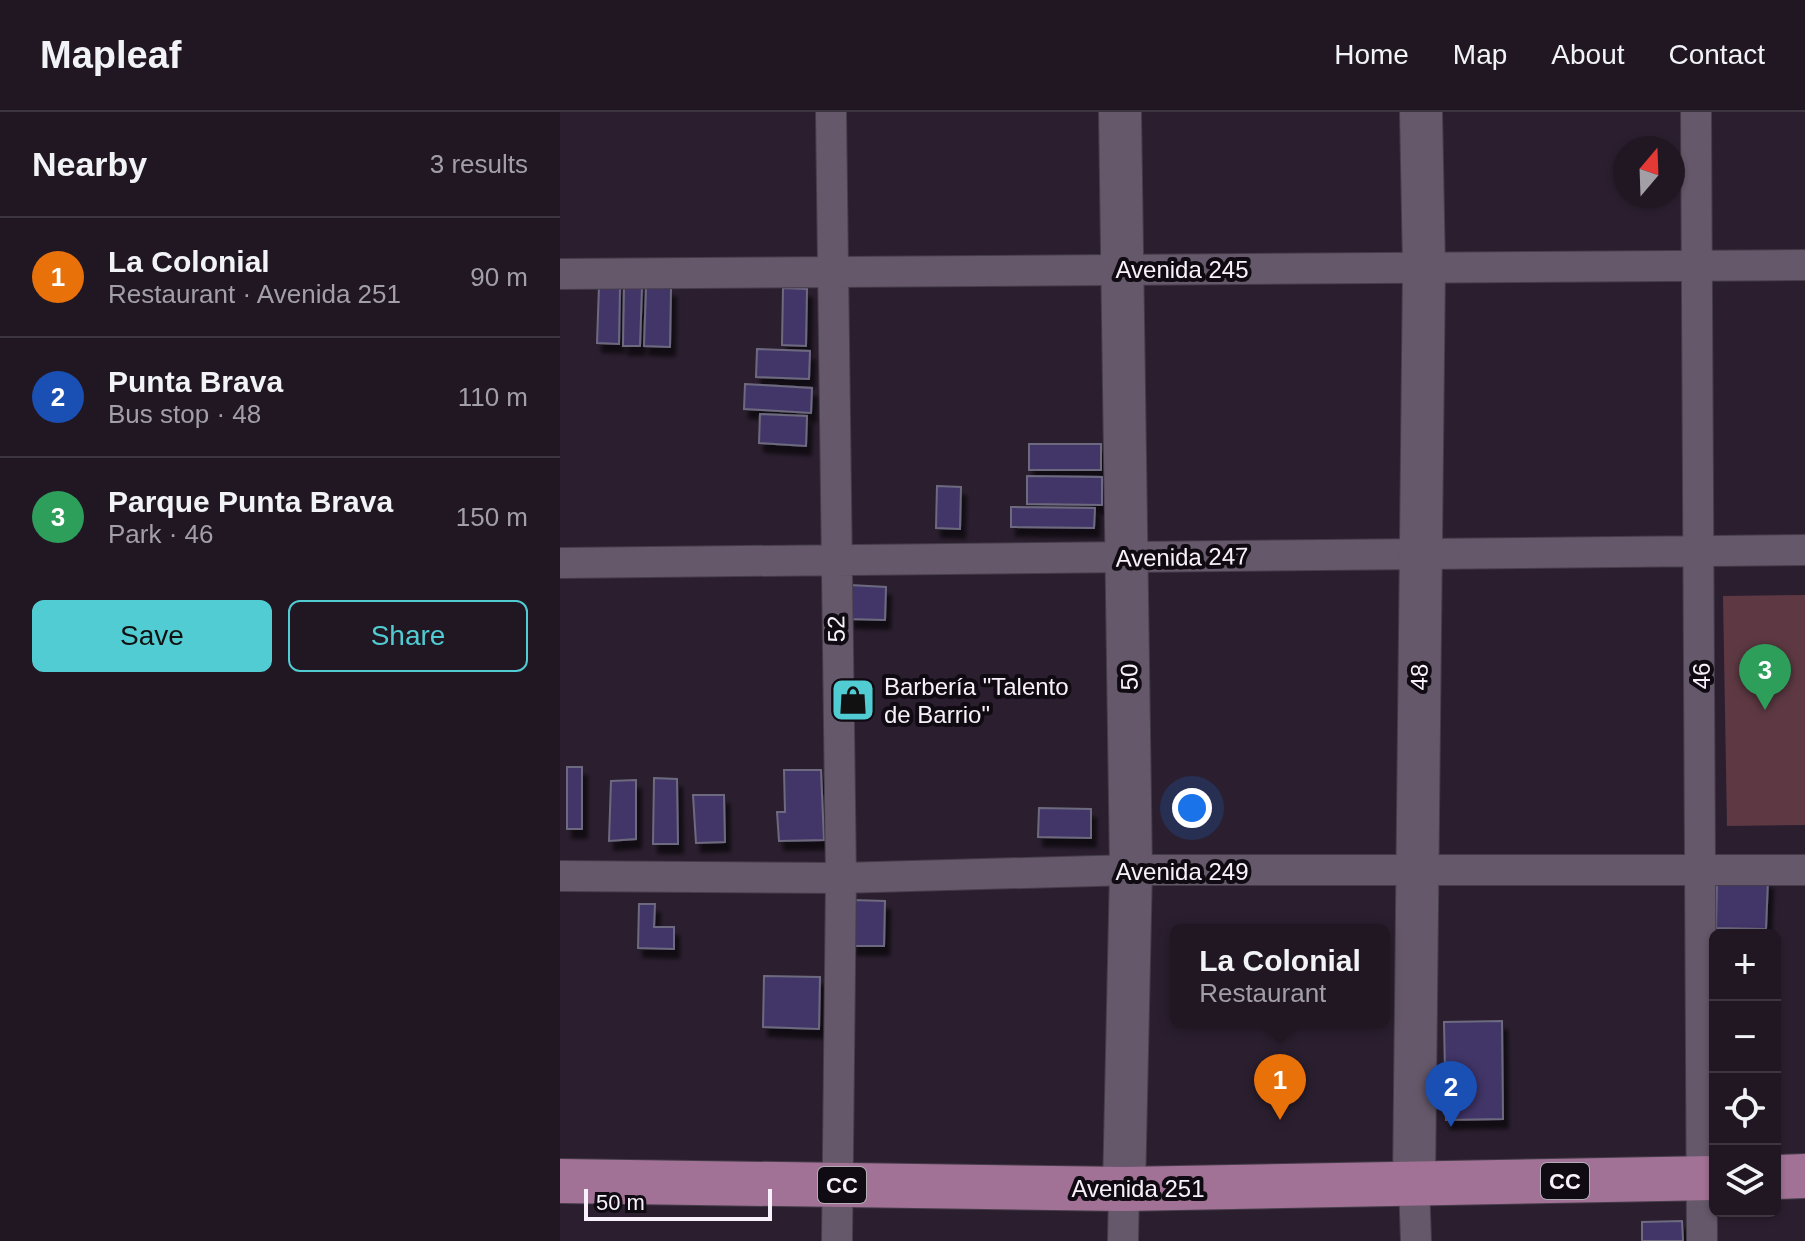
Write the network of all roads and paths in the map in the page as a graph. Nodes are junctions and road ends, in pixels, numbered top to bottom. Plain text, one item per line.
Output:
1 (831, 112) edge
2 (1120, 112) edge
3 (1421, 112) edge
4 (1696, 112) edge
5 (1805, 265) edge
6 (1699, 266) junction
7 (1424, 267) junction
8 (1124, 269) junction
9 (832, 272) junction
10 (560, 274) edge
11 (1805, 550) edge
12 (1700, 551) junction
13 (1422, 554) junction
14 (1128, 557) junction
15 (835, 562) junction
16 (560, 563) edge
17 (1131, 870) junction
18 (1416, 870) junction
19 (1805, 870) edge
20 (1701, 871) junction
21 (560, 876) edge
22 (841, 878) junction
23 (1805, 1176) edge
24 (1781, 1177) edge
25 (1708, 1178) edge
26 (560, 1181) edge
27 (1414, 1183) junction
28 (839, 1185) junction
29 (1124, 1189) junction
30 (837, 1241) edge
31 (1123, 1241) edge
32 (1416, 1241) edge
33 (1702, 1241) edge

1 - 9 street, 52
2 - 8 street, 50
3 - 7 street, 48
4 - 6 street, 46
5 - 6 street, Avenida 245
6 - 7 street, Avenida 245
6 - 12 street, 46
7 - 8 street, Avenida 245
7 - 13 street, 48
8 - 9 street, Avenida 245
8 - 14 street, 50
9 - 10 street, Avenida 245
9 - 15 street, 52
11 - 12 street, Avenida 247
12 - 13 street, Avenida 247
12 - 20 street, 46
13 - 14 street, Avenida 247
13 - 18 street, 48
14 - 15 street, Avenida 247
14 - 17 street, 50
15 - 16 street, Avenida 247
15 - 22 street, 52
17 - 18 street, Avenida 249
17 - 22 street, Avenida 249
17 - 29 street, 50
18 - 20 street, Avenida 249
18 - 27 street, 48
19 - 20 street, Avenida 249
20 - 25 street, 46
21 - 22 street, Avenida 249
22 - 28 street, 52
23 - 24 main road
25 - 27 main road, Avenida 251 / CC
25 - 33 street, 46
26 - 28 main road, Avenida 251 / CC
27 - 29 main road, Avenida 251 / CC
27 - 32 street, 48
28 - 29 main road, Avenida 251 / CC
28 - 30 street, 52
29 - 31 street, 50

